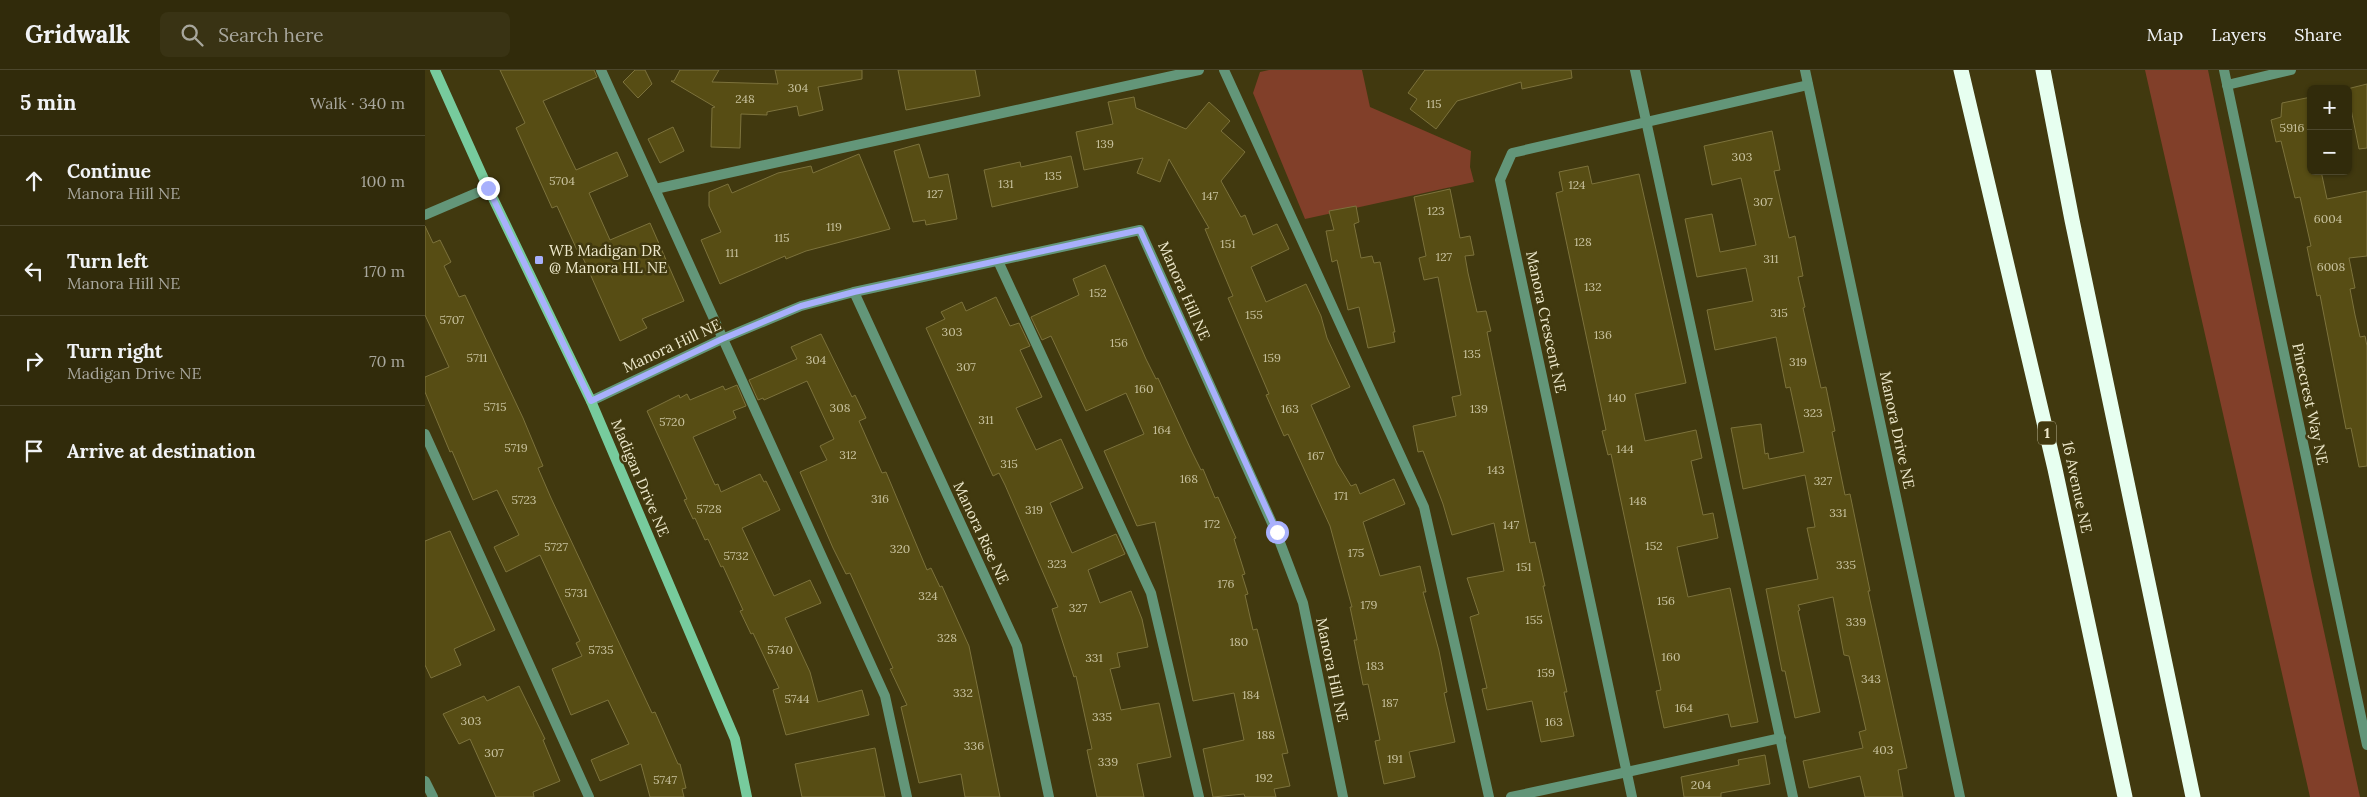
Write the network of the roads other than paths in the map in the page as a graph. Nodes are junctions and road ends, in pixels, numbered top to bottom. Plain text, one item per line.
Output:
1 (435, 70) edge
2 (601, 70) edge
3 (1199, 70) edge
4 (1225, 70) edge
5 (1635, 70) edge
6 (1805, 70) edge
7 (1961, 70) edge
8 (2043, 70) edge
9 (2223, 70) edge
10 (2291, 70) edge
11 (1808, 85) junction
12 (2227, 85) junction
13 (1647, 121) junction
14 (488, 188) junction
15 (655, 189) junction
16 (425, 215) edge
17 (998, 261) junction
18 (854, 292) junction
19 (722, 339) junction
20 (591, 401) junction
21 (425, 434) edge
22 (1781, 738) junction
23 (2367, 745) edge
24 (1627, 772) junction
25 (425, 780) edge
26 (433, 797) edge
27 (589, 797) edge
28 (747, 797) edge
29 (907, 797) edge
30 (1049, 797) edge
31 (1199, 797) edge
32 (1343, 797) edge
33 (1489, 797) edge
34 (1511, 797) edge
35 (1632, 797) edge
36 (1793, 797) edge
37 (1960, 797) edge
38 (2125, 797) edge
39 (2193, 797) edge

1 - 14 street, Madigan Drive NE
2 - 15 street
3 - 15 street
4 - 33 street
5 - 13 street
6 - 11 street, Manora Drive NE
7 - 38 highway, 16 Avenue NE / 1
8 - 39 highway
9 - 12 street, Pinecrest Way NE
10 - 12 street
11 - 13 street, Manora Crescent NE
11 - 37 street, Manora Drive NE
12 - 23 street, Pinecrest Way NE
13 - 22 street
13 - 24 street, Manora Crescent NE
14 - 16 street
14 - 20 street, Madigan Drive NE
15 - 19 street
17 - 18 street, Manora Hill NE
17 - 31 street
17 - 32 street, Manora Hill NE
18 - 19 street, Manora Hill NE
18 - 30 street, Manora Rise NE
19 - 20 street, Manora Hill NE
19 - 29 street
20 - 28 street, Madigan Drive NE
21 - 27 street
22 - 24 street
22 - 36 street
24 - 34 street
24 - 35 street, Manora Crescent NE
25 - 26 street

